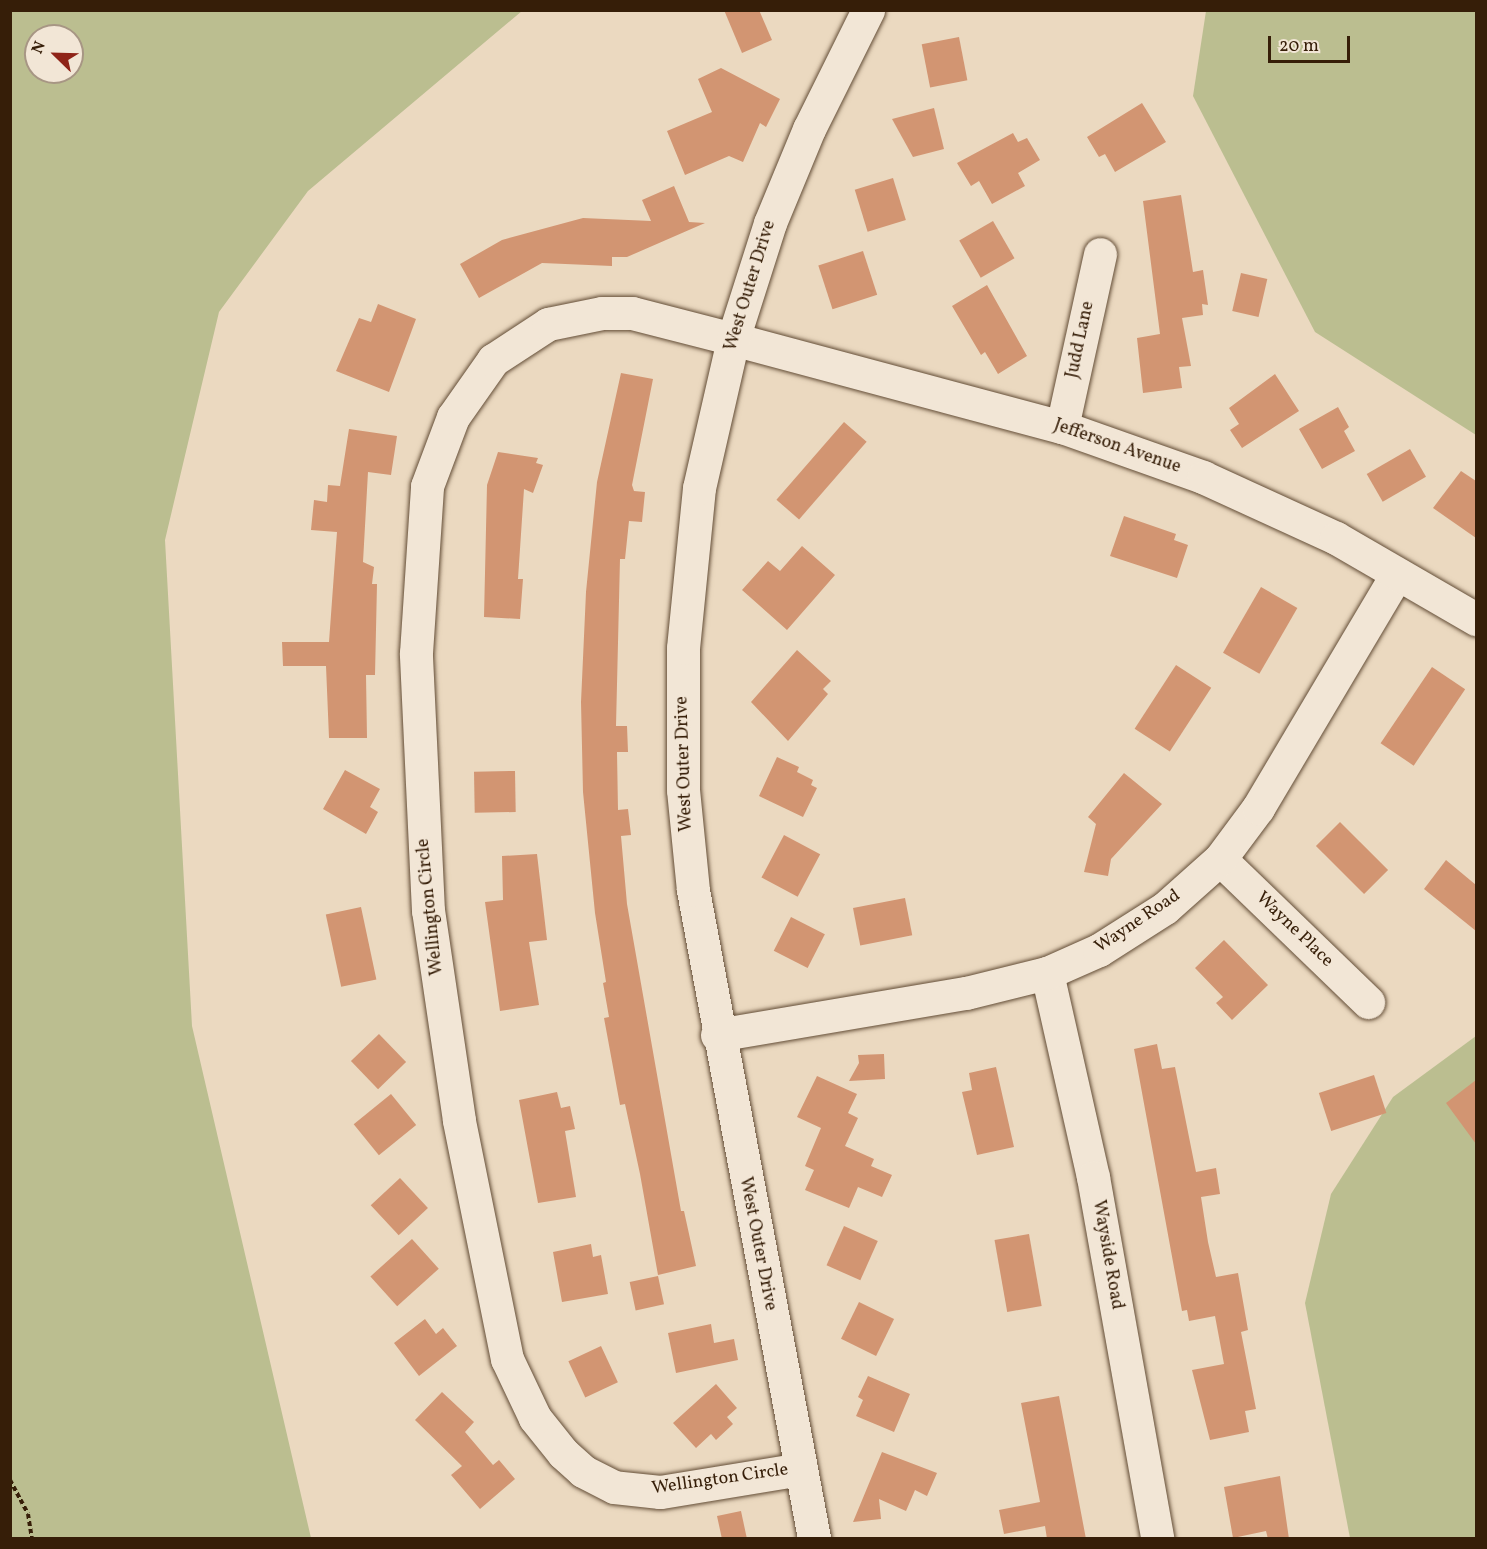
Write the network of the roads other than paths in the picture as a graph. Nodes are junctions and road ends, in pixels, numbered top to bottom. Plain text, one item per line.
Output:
1 (868, 10) edge
2 (1100, 254) dead end
3 (734, 339) junction
4 (1062, 427) junction
5 (1397, 574) junction
6 (1476, 619) edge
7 (1220, 859) junction
8 (1047, 973) junction
9 (1368, 1002) dead end
10 (717, 1035) junction
11 (801, 1468) junction
12 (814, 1539) edge
13 (1157, 1539) edge

1 - 3 street, West Outer Drive
2 - 4 street, Judd Lane
3 - 4 street, Jefferson Avenue
3 - 10 street, West Outer Drive
3 - 11 street, Wellington Circle
4 - 5 street, Jefferson Avenue
5 - 6 street, Jefferson Avenue
5 - 7 street, Wayne Road
7 - 8 street, Wayne Road
7 - 9 street, Wayne Place
8 - 10 street, Wayne Road
8 - 13 street, Wayside Road
10 - 11 street, West Outer Drive
11 - 12 street, West Outer Drive

